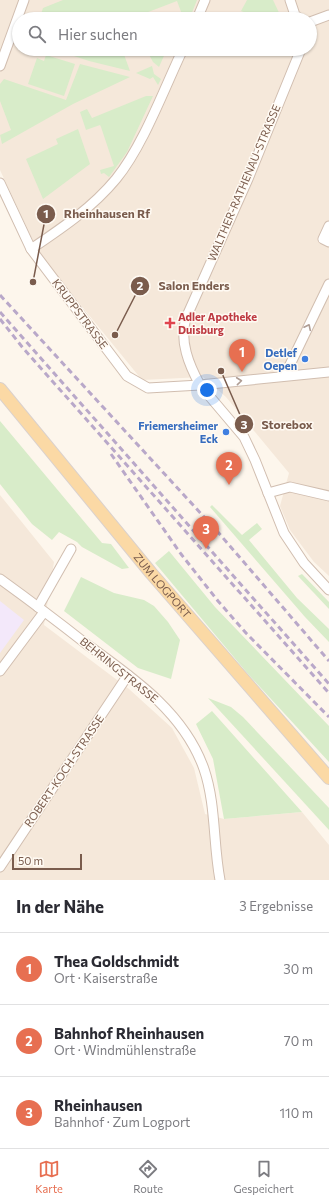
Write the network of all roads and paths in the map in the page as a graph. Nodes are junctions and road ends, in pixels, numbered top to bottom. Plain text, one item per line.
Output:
1 (24, 0) edge
2 (206, 0) edge
3 (290, 0) edge
4 (20, 12) edge
5 (200, 12) edge
6 (294, 12) edge
7 (329, 15) edge
8 (317, 19) edge
9 (12, 33) edge
10 (179, 56) edge
11 (298, 56) edge
12 (0, 66) edge
13 (0, 183) edge
14 (329, 226) edge
15 (329, 242) edge
16 (31, 249) junction
17 (329, 284) edge
18 (329, 372) edge
19 (285, 375) junction
20 (200, 385) junction
21 (0, 389) edge
22 (268, 493) junction
23 (329, 496) edge
24 (71, 548) dead end
25 (0, 579) edge
26 (329, 590) edge
27 (41, 609) junction
28 (0, 671) edge
29 (128, 674) junction
30 (329, 778) edge
31 (0, 867) edge
32 (220, 880) edge

1 - 4 street
2 - 5 street
3 - 6 street
7 - 8 street
9 - 12 street
10 - 16 street
11 - 20 street, WALTHER-RATHENAU-STRASSE
13 - 16 street, KRUPPSTRASSE
14 - 15 street
16 - 20 street, KRUPPSTRASSE
19 -> 17 street
18 - 19 street, KRUPPSTRASSE
20 -> 19 street, KRUPPSTRASSE
20 - 22 street, WALTHER-RATHENAU-STRASSE
21 - 30 main road, ZUM LOGPORT
22 - 23 street
22 - 26 street, WALTHER-RATHENAU-STRASSE
24 - 27 street
25 - 27 street, BEHRINGSTRASSE
27 - 28 street
27 - 29 street, BEHRINGSTRASSE
29 - 31 street, ROBERT-KOCH-STRASSE
29 - 32 street, BEHRINGSTRASSE

